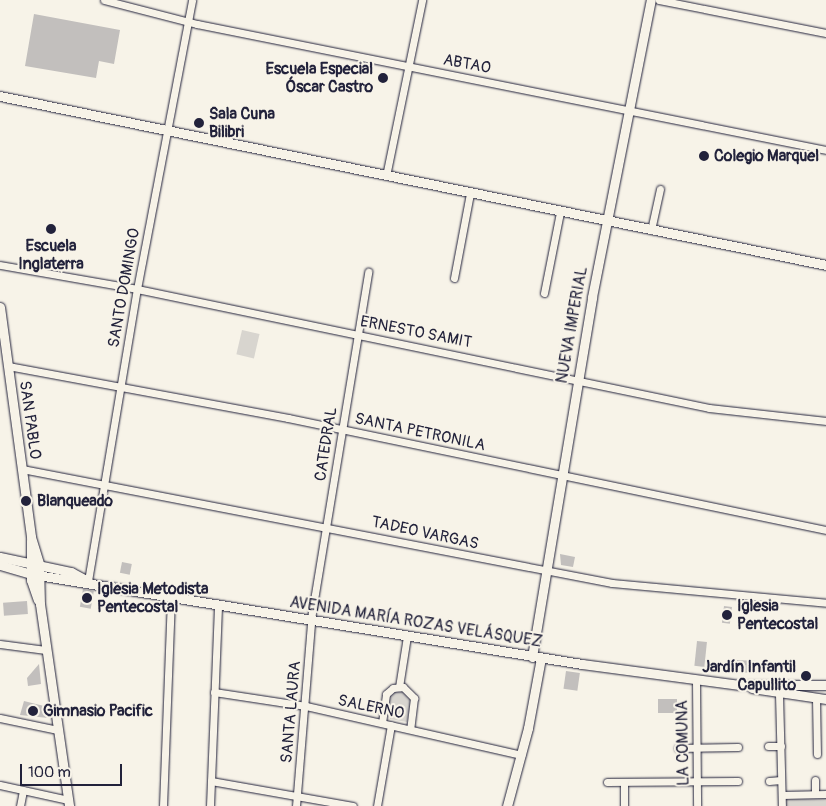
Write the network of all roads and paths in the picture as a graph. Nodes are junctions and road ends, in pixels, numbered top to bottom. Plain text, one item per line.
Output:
1 (104, 0) edge
2 (192, 0) edge
3 (422, 0) edge
4 (651, 0) edge
5 (659, 0) edge
6 (112, 1) edge
7 (188, 21) junction
8 (826, 33) edge
9 (408, 66) junction
10 (0, 96) edge
11 (628, 110) junction
12 (166, 131) junction
13 (826, 150) edge
14 (386, 176) junction
15 (660, 189) dead end
16 (470, 193) junction
17 (560, 212) junction
18 (605, 221) junction
19 (651, 230) junction
20 (0, 265) edge
21 (826, 266) edge
22 (368, 272) dead end
23 (454, 278) dead end
24 (137, 289) junction
25 (544, 293) dead end
26 (0, 307) edge
27 (357, 334) junction
28 (8, 366) junction
29 (578, 379) junction
30 (121, 386) junction
31 (826, 420) edge
32 (342, 430) junction
33 (22, 469) junction
34 (561, 477) junction
35 (104, 484) junction
36 (326, 526) junction
37 (826, 530) edge
38 (0, 557) edge
39 (34, 563) junction
40 (0, 565) edge
41 (546, 572) junction
42 (35, 574) junction
43 (88, 582) junction
44 (172, 596) junction
45 (826, 603) edge
46 (218, 604) junction
47 (312, 620) junction
48 (406, 636) junction
49 (0, 644) edge
50 (46, 650) junction
51 (536, 657) junction
52 (696, 680) junction
53 (740, 685) junction
54 (826, 685) edge
55 (399, 687) junction
56 (214, 692) junction
57 (779, 694) junction
58 (816, 698) junction
59 (826, 699) edge
60 (306, 706) junction
61 (0, 718) edge
62 (382, 723) junction
63 (390, 725) junction
64 (410, 729) junction
65 (58, 730) junction
66 (768, 746) dead end
67 (781, 746) junction
68 (738, 747) dead end
69 (678, 748) dead end
70 (697, 748) junction
71 (817, 754) dead end
72 (522, 755) junction
73 (782, 780) junction
74 (815, 780) dead end
75 (211, 781) junction
76 (697, 781) junction
77 (738, 781) dead end
78 (769, 781) dead end
79 (607, 782) dead end
80 (624, 782) junction
81 (0, 785) edge
82 (23, 790) junction
83 (298, 794) junction
84 (815, 794) junction
85 (826, 794) edge
86 (782, 795) junction
87 (68, 803) edge
88 (20, 806) edge
89 (163, 806) edge
90 (210, 806) edge
91 (296, 806) edge
92 (353, 806) edge
93 (377, 806) edge
94 (507, 806) edge
95 (624, 806) edge
96 (698, 806) edge
97 (782, 806) edge

1 - 6 street, ABTAO
2 - 7 street, SANTO DOMINGO
3 - 9 street
4 - 11 main road, NUEVA IMPERIAL
5 - 8 street
6 - 7 street, ABTAO
7 - 9 street, ABTAO
7 - 12 street, SANTO DOMINGO
9 - 11 street, ABTAO
9 - 14 street
10 - 12 main road
11 - 13 street, ABTAO
11 - 18 main road, NUEVA IMPERIAL
12 - 14 main road
12 - 24 street, SANTO DOMINGO
14 - 16 main road
15 - 19 street
16 - 17 main road
16 - 23 street
17 - 18 main road
17 - 25 street
18 - 19 main road
18 - 29 main road, NUEVA IMPERIAL
19 - 21 main road
20 - 24 street, ERNESTO SAMIT
22 - 27 street, CATEDRAL
24 - 27 street, ERNESTO SAMIT
24 - 30 street, SANTO DOMINGO
26 - 28 main road, SAN PABLO
27 - 29 street, ERNESTO SAMIT
27 - 32 street, CATEDRAL
28 - 30 street, SANTA PETRONILA
28 - 33 main road, SAN PABLO
29 - 31 street, ERNESTO SAMIT
29 - 34 main road, NUEVA IMPERIAL
30 - 32 street, SANTA PETRONILA
30 - 35 street, SANTO DOMINGO
32 - 34 street, SANTA PETRONILA
32 - 36 street, CATEDRAL
33 - 35 street, TADEO VARGAS
33 - 39 main road, SAN PABLO
34 - 37 street, SANTA PETRONILA
34 - 41 main road, NUEVA IMPERIAL
35 - 36 street, TADEO VARGAS
35 - 43 street, SANTO DOMINGO
36 - 41 street, TADEO VARGAS
36 - 47 street, CATEDRAL
38 - 39 main road, AVENIDA MARÍA ROZAS VELÁSQUEZ
39 - 42 main road, SAN PABLO
39 - 43 main road, AVENIDA MARÍA ROZAS VELÁSQUEZ
40 - 42 main road, AVENIDA MARÍA ROZAS VELÁSQUEZ
41 - 45 street, TADEO VARGAS
41 - 51 main road, NUEVA IMPERIAL
42 - 43 main road, AVENIDA MARÍA ROZAS VELÁSQUEZ
42 - 50 main road, SAN PABLO
43 - 44 main road, AVENIDA MARÍA ROZAS VELÁSQUEZ
44 - 46 main road, AVENIDA MARÍA ROZAS VELÁSQUEZ
44 - 89 street
46 - 47 main road, AVENIDA MARÍA ROZAS VELÁSQUEZ
46 - 56 street
47 - 48 main road, AVENIDA MARÍA ROZAS VELÁSQUEZ
47 - 60 street, SANTA LAURA
48 - 51 main road, AVENIDA MARÍA ROZAS VELÁSQUEZ
48 - 55 street
49 - 50 street
50 - 65 main road, SAN PABLO
51 - 52 main road, AVENIDA MARÍA ROZAS VELÁSQUEZ
51 - 72 main road, NUEVA IMPERIAL
52 - 53 main road, AVENIDA MARÍA ROZAS VELÁSQUEZ
52 - 70 street, LA COMUNA
53 - 54 main road, AVENIDA MARÍA ROZAS VELÁSQUEZ
53 - 57 main road, AVENIDA MARÍA ROZAS VELÁSQUEZ
55 - 62 street
55 - 64 street
56 - 60 street, SALERNO
56 - 75 street
57 - 58 main road, AVENIDA MARÍA ROZAS VELÁSQUEZ
57 - 67 street
58 - 59 main road, AVENIDA MARÍA ROZAS VELÁSQUEZ
58 - 71 street
60 - 62 street, SALERNO
60 - 83 street, SANTA LAURA
61 - 65 street
62 - 63 street, SALERNO
63 - 64 street, SALERNO
63 - 93 street
64 - 72 street, SALERNO
65 - 87 main road, SAN PABLO
66 - 67 street
67 - 73 street
68 - 70 street
69 - 70 street
70 - 76 street, LA COMUNA
72 - 94 main road, NUEVA IMPERIAL
73 - 78 street
73 - 86 street
74 - 84 street
75 - 83 street
75 - 90 street
76 - 77 street
76 - 80 street
76 - 96 street, LA COMUNA
79 - 80 street
80 - 95 street
81 - 82 street
82 - 87 street
82 - 88 street
83 - 91 street, SANTA LAURA
83 - 92 street
84 - 85 street
84 - 86 street
86 - 97 street

